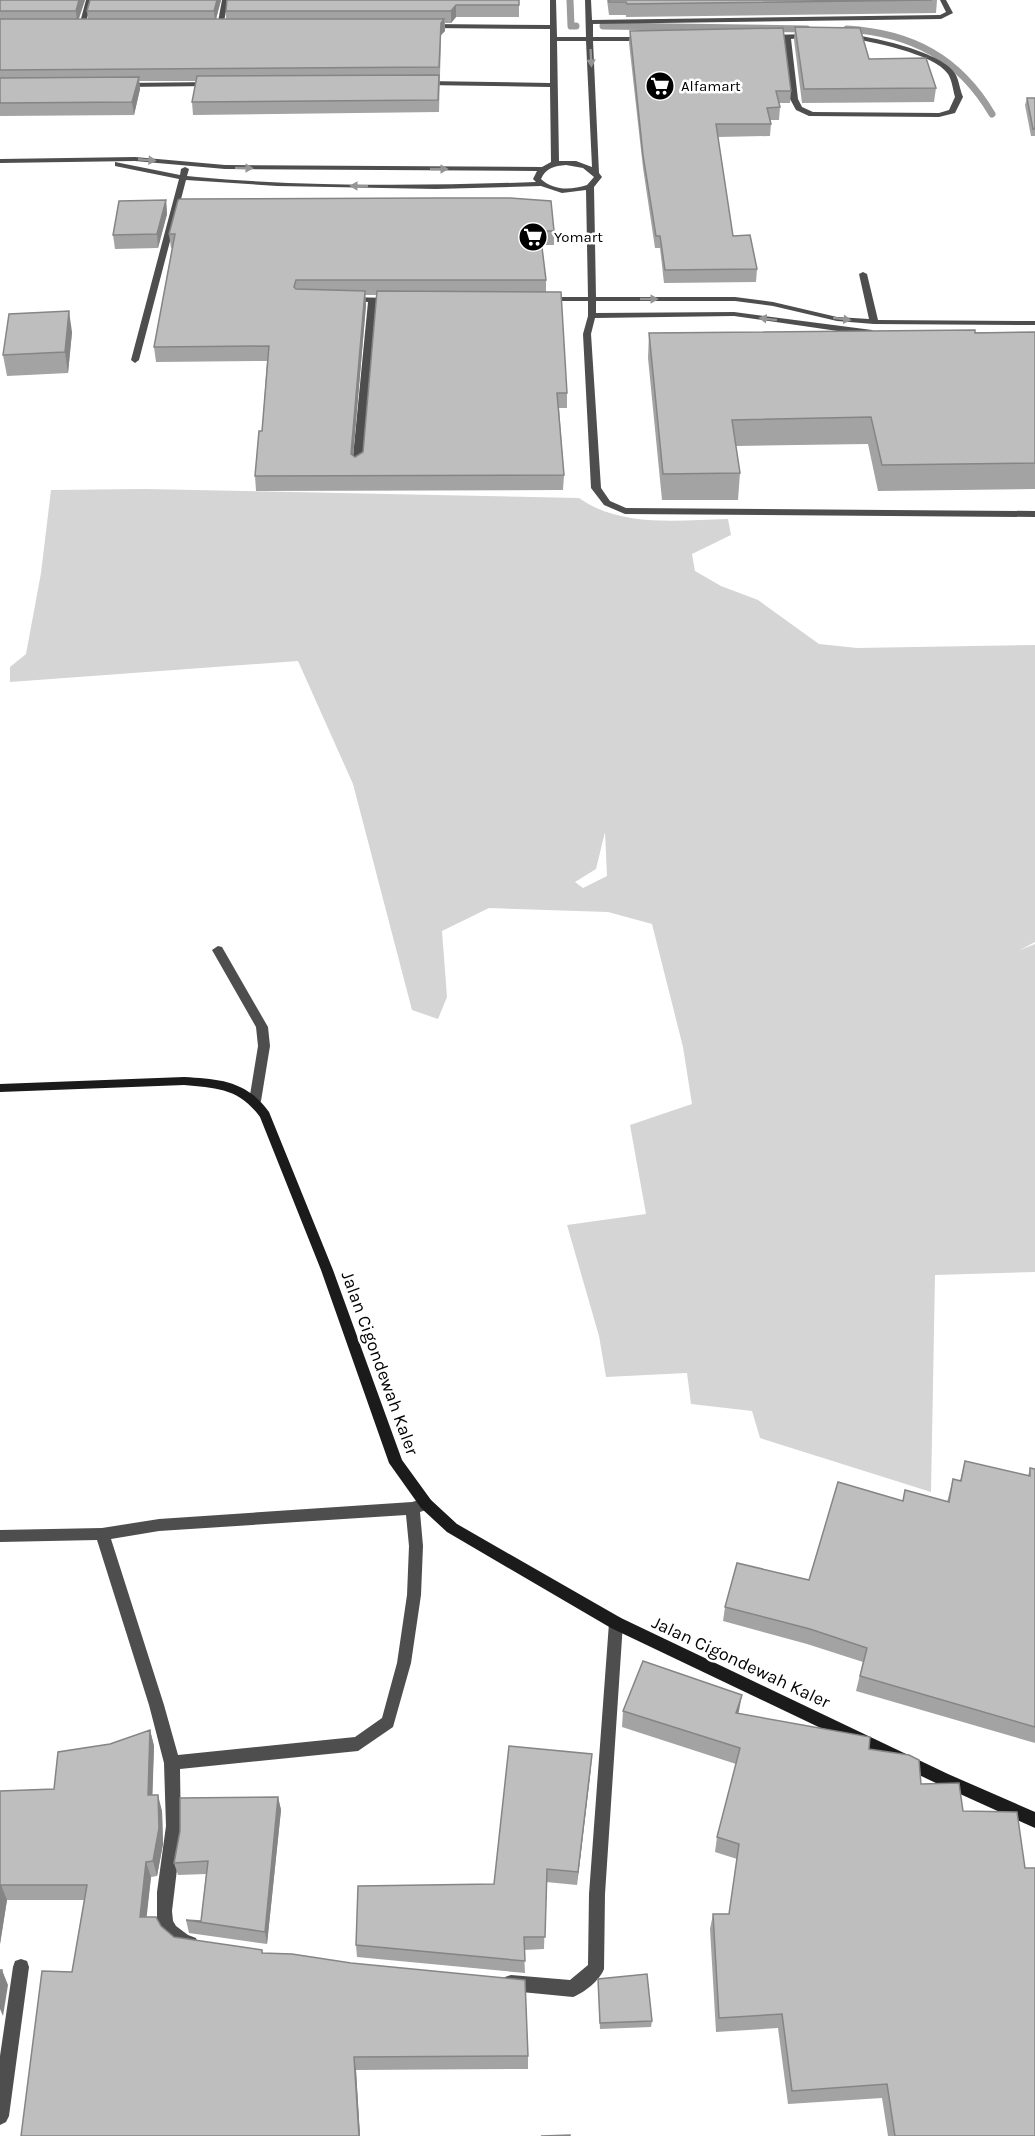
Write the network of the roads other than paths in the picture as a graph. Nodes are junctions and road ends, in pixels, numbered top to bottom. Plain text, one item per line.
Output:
1 (89, 0) edge
2 (225, 0) edge
3 (553, 0) edge
4 (588, 0) edge
5 (943, 0) edge
6 (589, 22) junction
7 (70, 26) edge
8 (81, 26) junction
9 (92, 26) edge
10 (424, 26) edge
11 (209, 27) edge
12 (220, 27) junction
13 (232, 27) edge
14 (554, 27) junction
15 (839, 35) edge
16 (818, 36) edge
17 (764, 37) edge
18 (787, 37) junction
19 (554, 39) junction
20 (590, 39) junction
21 (653, 39) edge
22 (410, 83) edge
23 (220, 84) edge
24 (116, 85) edge
25 (555, 85) junction
26 (0, 161) edge
27 (108, 161) junction
28 (555, 164) junction
29 (186, 165) junction
30 (542, 169) junction
31 (596, 172) junction
32 (182, 177) junction
33 (541, 184) junction
34 (590, 187) junction
35 (863, 274) dead end
36 (590, 298) junction
37 (336, 299) edge
38 (372, 299) junction
39 (536, 299) edge
40 (400, 301) edge
41 (592, 316) junction
42 (874, 322) junction
43 (1035, 323) edge
44 (886, 334) edge
45 (135, 360) dead end
46 (357, 467) edge
47 (1035, 514) edge
48 (218, 950) dead end
49 (0, 1088) edge
50 (255, 1101) junction
51 (419, 1506) junction
52 (102, 1534) junction
53 (0, 1536) edge
54 (616, 1623) junction
55 (172, 1763) junction
56 (1035, 1820) edge
57 (207, 1946) edge
58 (21, 1966) dead end
59 (492, 1981) edge
60 (0, 2116) edge

1 - 8 street
2 - 12 street
3 - 14 street
4 - 6 street
5 - 6 street
6 - 20 street
7 - 8 street
8 - 9 street
10 - 14 street
11 - 12 street
12 - 13 street
14 - 19 street
15 - 18 street
16 - 18 street
17 - 18 street
19 - 20 street
19 - 25 street
20 - 21 street
20 -> 31 street
22 - 25 street
23 - 24 street
25 - 28 street
26 - 27 street
27 -> 29 street
27 - 32 street
28 - 30 street
28 - 31 street
29 -> 30 street
29 - 32 street
30 - 33 street
31 - 34 street
33 -> 32 street
32 - 45 street
33 - 34 street
34 - 36 street
35 - 42 street
36 - 39 street
36 - 41 street
36 -> 42 street
37 - 38 street
38 - 40 street
38 - 46 street
44 -> 41 street
41 - 47 street
42 - 43 street
48 - 50 street
49 - 50 main road
50 - 51 main road, Jalan Cigondewah Kaler
51 - 52 street
51 - 54 main road, Jalan Cigondewah Kaler
51 - 55 street
52 - 53 street
52 - 55 street
54 - 56 main road, Jalan Cigondewah Kaler
54 - 59 street
55 - 57 street
58 - 60 street

